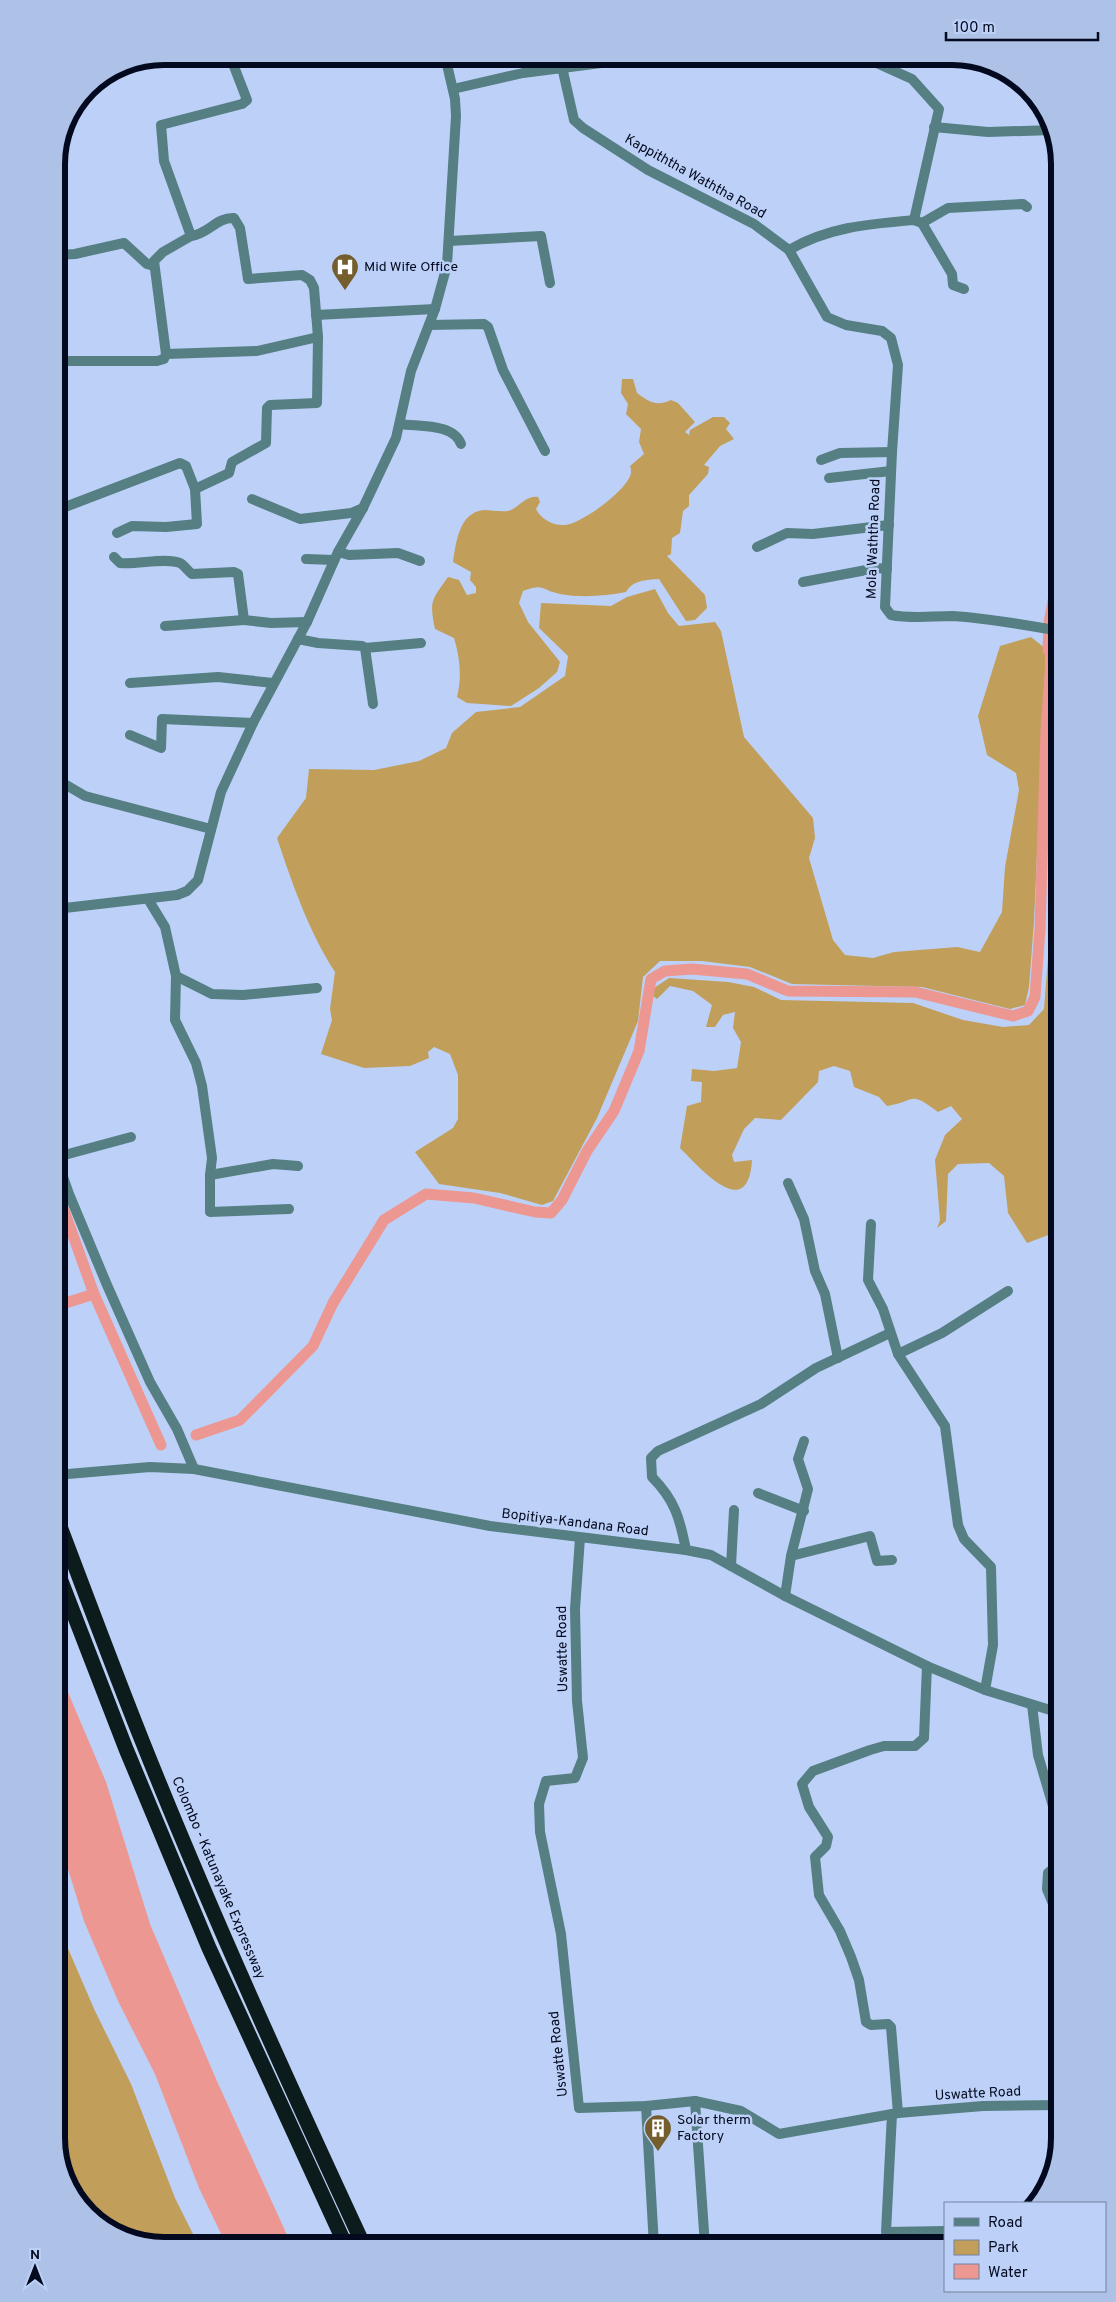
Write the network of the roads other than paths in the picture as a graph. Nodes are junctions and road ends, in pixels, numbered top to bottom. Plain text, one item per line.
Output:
1 (233, 65) edge
2 (447, 65) edge
3 (579, 65) edge
4 (881, 65) edge
5 (562, 67) junction
6 (453, 89) junction
7 (934, 128) junction
8 (1045, 130) edge
9 (1027, 207) dead end
10 (918, 221) junction
11 (191, 236) junction
12 (449, 242) junction
13 (789, 250) junction
14 (65, 255) edge
15 (154, 266) junction
16 (550, 283) dead end
17 (964, 289) dead end
18 (435, 310) junction
19 (316, 315) junction
20 (429, 325) junction
21 (318, 337) junction
22 (166, 354) junction
23 (65, 361) edge
24 (895, 411) joint
25 (400, 424) junction
26 (461, 444) dead end
27 (545, 451) dead end
28 (892, 452) junction
29 (822, 460) dead end
30 (891, 471) junction
31 (829, 478) dead end
32 (195, 489) junction
33 (252, 500) dead end
34 (65, 507) edge
35 (363, 508) junction
36 (889, 525) junction
37 (117, 533) dead end
38 (757, 547) dead end
39 (114, 556) dead end
40 (336, 556) junction
41 (306, 559) dead end
42 (420, 561) dead end
43 (887, 569) junction
44 (803, 582) dead end
45 (244, 620) junction
46 (307, 622) junction
47 (165, 626) dead end
48 (1051, 630) edge
49 (298, 639) junction
50 (421, 643) dead end
51 (365, 648) junction
52 (130, 683) dead end
53 (272, 683) junction
54 (373, 704) dead end
55 (253, 723) junction
56 (130, 735) dead end
57 (65, 784) edge
58 (212, 829) junction
59 (148, 899) junction
60 (65, 908) edge
61 (176, 976) junction
62 (317, 988) dead end
63 (131, 1137) dead end
64 (65, 1155) edge
65 (298, 1166) dead end
66 (210, 1175) junction
67 (65, 1180) edge
68 (788, 1184) dead end
69 (289, 1209) dead end
70 (871, 1224) dead end
71 (1008, 1291) dead end
72 (890, 1333) junction
73 (898, 1354) junction
74 (838, 1358) junction
75 (804, 1441) dead end
76 (194, 1469) junction
77 (65, 1473) edge
78 (758, 1493) dead end
79 (734, 1510) dead end
80 (804, 1511) junction
81 (580, 1538) junction
82 (65, 1539) edge
83 (686, 1550) junction
84 (791, 1556) junction
85 (892, 1560) dead end
86 (732, 1566) junction
87 (65, 1591) edge
88 (785, 1596) junction
89 (928, 1666) junction
90 (985, 1690) junction
91 (1032, 1705) junction
92 (1051, 1710) edge
93 (1051, 1799) edge
94 (1051, 1871) edge
95 (1051, 1899) edge
96 (695, 2101) junction
97 (646, 2106) junction
98 (1051, 2106) edge
99 (895, 2114) junction
100 (944, 2231) edge
101 (342, 2237) edge
102 (360, 2237) edge
103 (653, 2237) edge
104 (704, 2237) edge

1 - 11 street
2 - 6 street
3 - 5 street
4 - 7 street
5 - 6 street
5 - 13 street, Kappiththa Waththa Road
6 - 12 street
7 - 8 street
7 - 10 street
9 - 10 street
10 - 13 street
10 - 17 street
11 - 15 street
11 - 19 street
12 - 16 street
12 - 18 street
13 - 24 street, Kappiththa Waththa Road
14 - 15 street
15 - 22 street
18 - 19 street
18 - 20 street
19 - 21 street
20 - 25 street
20 - 27 street
21 - 22 street
21 - 32 street
22 - 23 street
24 - 28 street, Mola Waththa Road
25 - 26 street
25 - 35 street
28 - 29 street
28 - 30 street, Mola Waththa Road
30 - 31 street
30 - 36 street, Mola Waththa Road
32 - 34 street
32 - 37 street
33 - 35 street
35 - 40 street
36 - 38 street
36 - 43 street, Mola Waththa Road
39 - 45 street
40 - 41 street
40 - 42 street
40 - 46 street
43 - 44 street
43 - 48 street, Mola Waththa Road
45 - 46 street
45 - 47 street
46 - 49 street
49 - 51 street
49 - 53 street
50 - 51 street
51 - 54 street
52 - 53 street
53 - 55 street
55 - 56 street
55 - 58 street
57 - 58 street
58 - 59 street
59 - 60 street
59 - 61 street
61 - 62 street
61 - 66 street
63 - 64 street
65 - 66 street
66 - 69 street
67 - 76 street
68 - 74 street
70 - 72 street
71 - 73 street
72 - 73 street
72 - 74 street
73 - 90 street
74 - 83 street
75 - 80 street
76 - 77 street, Bopitiya-Kandana Road
76 - 81 street, Bopitiya-Kandana Road
78 - 80 street
79 - 86 street
80 - 84 street
81 - 83 street, Bopitiya-Kandana Road
81 - 97 street, Uswatte Road
82 - 102 highway, Colombo - Katunayake Expressway
83 - 86 street, Bopitiya-Kandana Road
84 - 85 street
84 - 88 street
86 - 88 street, Bopitiya-Kandana Road
87 - 101 highway
88 - 89 street, Bopitiya-Kandana Road
89 - 90 street, Bopitiya-Kandana Road
89 - 99 street
90 - 91 street, Bopitiya-Kandana Road
91 - 92 street, Bopitiya-Kandana Road
91 - 93 street
94 - 95 street
96 - 97 street, Uswatte Road
96 - 99 street, Uswatte Road
96 - 104 street
97 - 103 street
98 - 99 street, Uswatte Road
99 - 100 street

